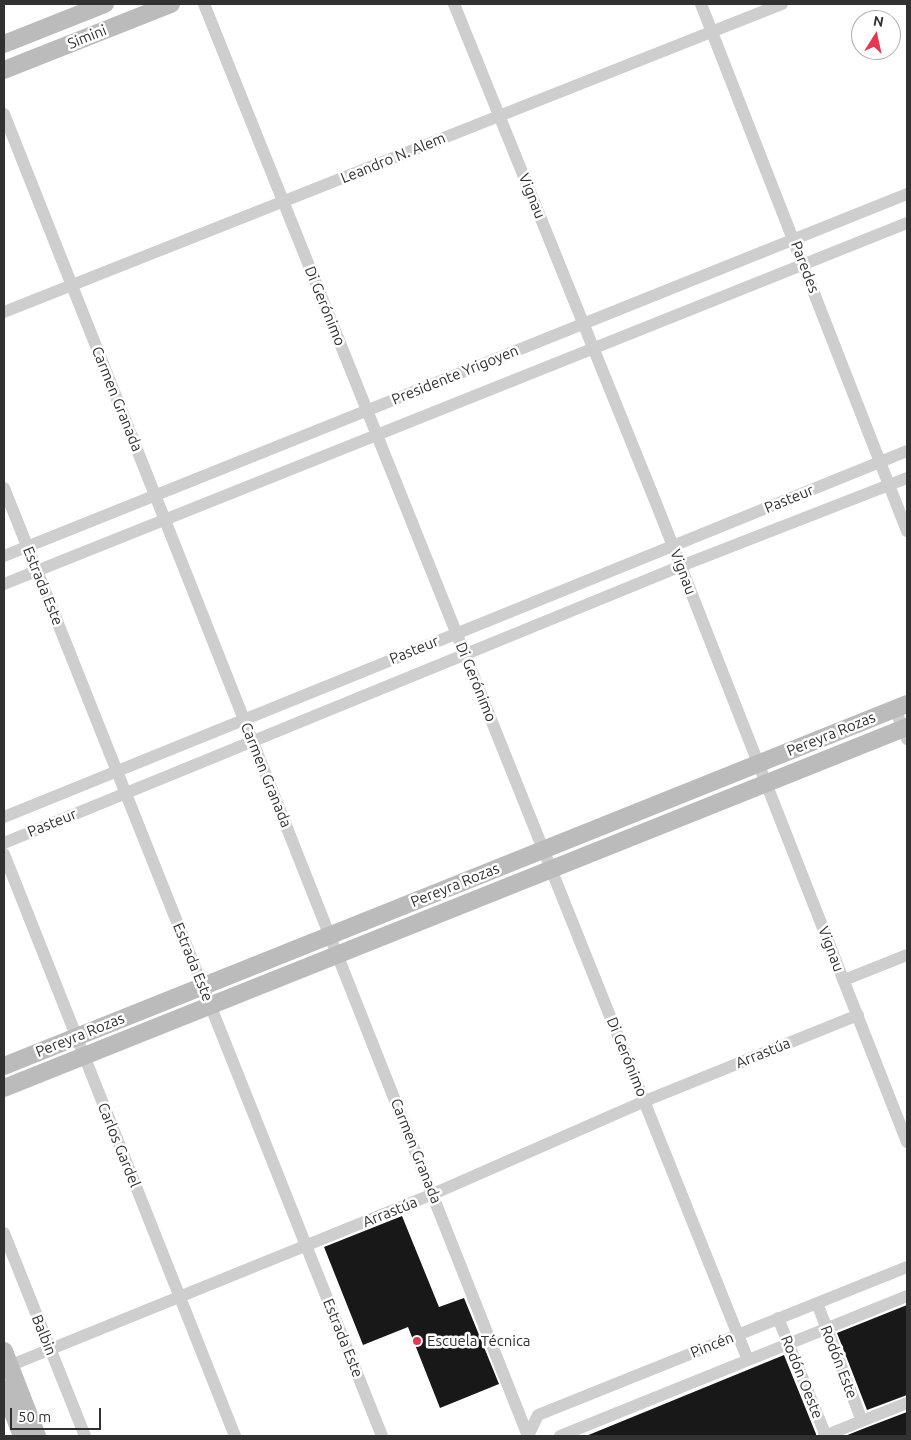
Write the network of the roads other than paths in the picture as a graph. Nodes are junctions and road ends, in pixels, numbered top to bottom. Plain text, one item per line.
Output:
1 (105, 4) edge
2 (171, 4) edge
3 (204, 4) edge
4 (454, 4) edge
5 (701, 4) edge
6 (782, 4) edge
7 (712, 32) junction
8 (4, 44) edge
9 (4, 70) edge
10 (4, 114) edge
11 (499, 116) junction
12 (907, 194) edge
13 (284, 202) junction
14 (907, 223) edge
15 (794, 239) junction
16 (804, 265) junction
17 (72, 285) junction
18 (4, 312) edge
19 (584, 324) junction
20 (594, 348) junction
21 (368, 410) junction
22 (377, 435) junction
23 (907, 451) edge
24 (880, 462) junction
25 (907, 478) edge
26 (889, 484) junction
27 (4, 488) edge
28 (155, 496) junction
29 (165, 520) junction
30 (907, 531) edge
31 (673, 545) junction
32 (27, 547) junction
33 (4, 556) edge
34 (681, 566) junction
35 (37, 571) junction
36 (4, 584) edge
37 (457, 633) junction
38 (465, 654) junction
39 (901, 706) edge
40 (244, 719) junction
41 (906, 732) edge
42 (252, 741) junction
43 (758, 763) junction
44 (117, 771) junction
45 (766, 783) junction
46 (126, 793) junction
47 (4, 817) edge
48 (4, 843) edge
49 (544, 849) junction
50 (4, 854) edge
51 (552, 869) junction
52 (330, 935) junction
53 (337, 954) junction
54 (907, 955) edge
55 (844, 980) junction
56 (202, 986) junction
57 (210, 1005) junction
58 (858, 1015) junction
59 (76, 1037) junction
60 (84, 1056) junction
61 (4, 1066) edge
62 (4, 1088) edge
63 (645, 1101) junction
64 (907, 1140) edge
65 (433, 1194) junction
66 (4, 1233) edge
67 (306, 1246) junction
68 (907, 1267) edge
69 (907, 1296) edge
70 (180, 1297) junction
71 (817, 1303) junction
72 (778, 1318) junction
73 (826, 1328) junction
74 (738, 1334) junction
75 (788, 1344) junction
76 (50, 1350) junction
77 (748, 1360) junction
78 (6, 1362) edge
79 (4, 1390) edge
80 (907, 1403) edge
81 (862, 1421) junction
82 (22, 1436) edge
83 (37, 1436) edge
84 (85, 1436) edge
85 (235, 1436) edge
86 (382, 1436) edge
87 (528, 1436) edge
88 (560, 1436) edge
89 (825, 1436) edge

1 - 8 street, Simini
2 - 9 street, Simini
3 - 13 street, Di Gerónimo
4 - 11 street, Vignau
5 - 7 street, Paredes
6 - 7 street, Leandro N. Alem
7 - 11 street, Leandro N. Alem
7 - 15 street, Paredes
10 - 17 street, Carmen Granada
11 - 13 street, Leandro N. Alem
11 - 19 street, Vignau
12 - 15 street, Presidente Yrigoyen
13 - 17 street, Leandro N. Alem
13 - 21 street, Di Gerónimo
14 - 16 street, Presidente Yrigoyen
15 - 16 street, Paredes
15 - 19 street, Presidente Yrigoyen
16 - 20 street, Presidente Yrigoyen
16 - 24 street, Paredes
17 - 18 street, Leandro N. Alem
17 - 28 street, Carmen Granada
19 - 20 street, Vignau
19 - 21 street, Presidente Yrigoyen
20 - 22 street, Presidente Yrigoyen
20 - 31 street, Vignau
21 - 22 street, Di Gerónimo
21 - 28 street, Presidente Yrigoyen
22 - 29 street, Presidente Yrigoyen
22 - 37 street, Di Gerónimo
23 - 24 street, Pasteur
24 - 26 street, Paredes
24 - 31 street, Pasteur
25 - 26 street, Pasteur
26 - 30 street, Paredes
26 - 34 street, Pasteur
27 - 32 street, Estrada Este
28 - 29 street, Carmen Granada
28 - 32 street, Presidente Yrigoyen
29 - 35 street, Presidente Yrigoyen
29 - 40 street, Carmen Granada
31 - 34 street, Vignau
31 - 37 street, Pasteur
32 - 33 street, Presidente Yrigoyen
32 - 35 street, Estrada Este
34 - 38 street, Pasteur
34 - 43 street, Vignau
35 - 36 street, Presidente Yrigoyen
35 - 44 street, Estrada Este
37 - 38 street, Di Gerónimo
37 - 40 street, Pasteur
38 - 42 street, Pasteur
38 - 49 street, Di Gerónimo
39 - 41 street
39 - 43 street, Pereyra Rozas
40 - 42 street, Carmen Granada
40 - 44 street, Pasteur
41 - 45 street, Pereyra Rozas
42 - 46 street, Pasteur
42 - 52 street, Carmen Granada
43 - 45 street, Vignau
43 - 49 street, Pereyra Rozas
44 - 46 street, Estrada Este
44 - 47 street, Pasteur
45 - 51 street, Pereyra Rozas
45 - 55 street, Vignau
46 - 48 street, Pasteur
46 - 56 street, Estrada Este
49 - 51 street, Di Gerónimo
49 - 52 street, Pereyra Rozas
50 - 59 street, Carlos Gardel
51 - 53 street, Pereyra Rozas
51 - 63 street, Di Gerónimo
52 - 53 street, Carmen Granada
52 - 56 street, Pereyra Rozas
53 - 57 street, Pereyra Rozas
53 - 65 street, Carmen Granada
54 - 55 street
55 - 58 street, Vignau
56 - 57 street, Estrada Este
56 - 59 street, Pereyra Rozas
57 - 60 street, Pereyra Rozas
57 - 67 street, Estrada Este
58 - 63 street, Arrastúa
58 - 64 street, Vignau
59 - 60 street, Carlos Gardel
59 - 61 street, Pereyra Rozas
60 - 62 street, Pereyra Rozas
60 - 70 street, Carlos Gardel
63 - 65 street, Arrastúa
63 - 74 street, Di Gerónimo
65 - 67 street, Arrastúa
65 - 87 street, Carmen Granada
66 - 76 street, Balbin
67 - 70 street, Arrastúa
67 - 86 street, Estrada Este
68 - 71 street, Pincén
69 - 73 street, Pincén
70 - 76 street, Arrastúa
70 - 85 street, Carlos Gardel
71 - 72 street, Pincén
71 - 73 street, Rodón Este
72 - 74 street, Pincén
72 - 75 street, Rodón Oeste
73 - 75 street, Pincén
73 - 81 street, Rodón Este
74 - 77 street, Di Gerónimo
74 - 87 street, Pincén
75 - 77 street, Pincén
75 - 89 street, Rodón Oeste
76 - 78 street, Arrastúa
76 - 84 street, Balbin
77 - 88 street, Pincén
78 - 83 street
79 - 82 street
80 - 81 street
81 - 89 street

